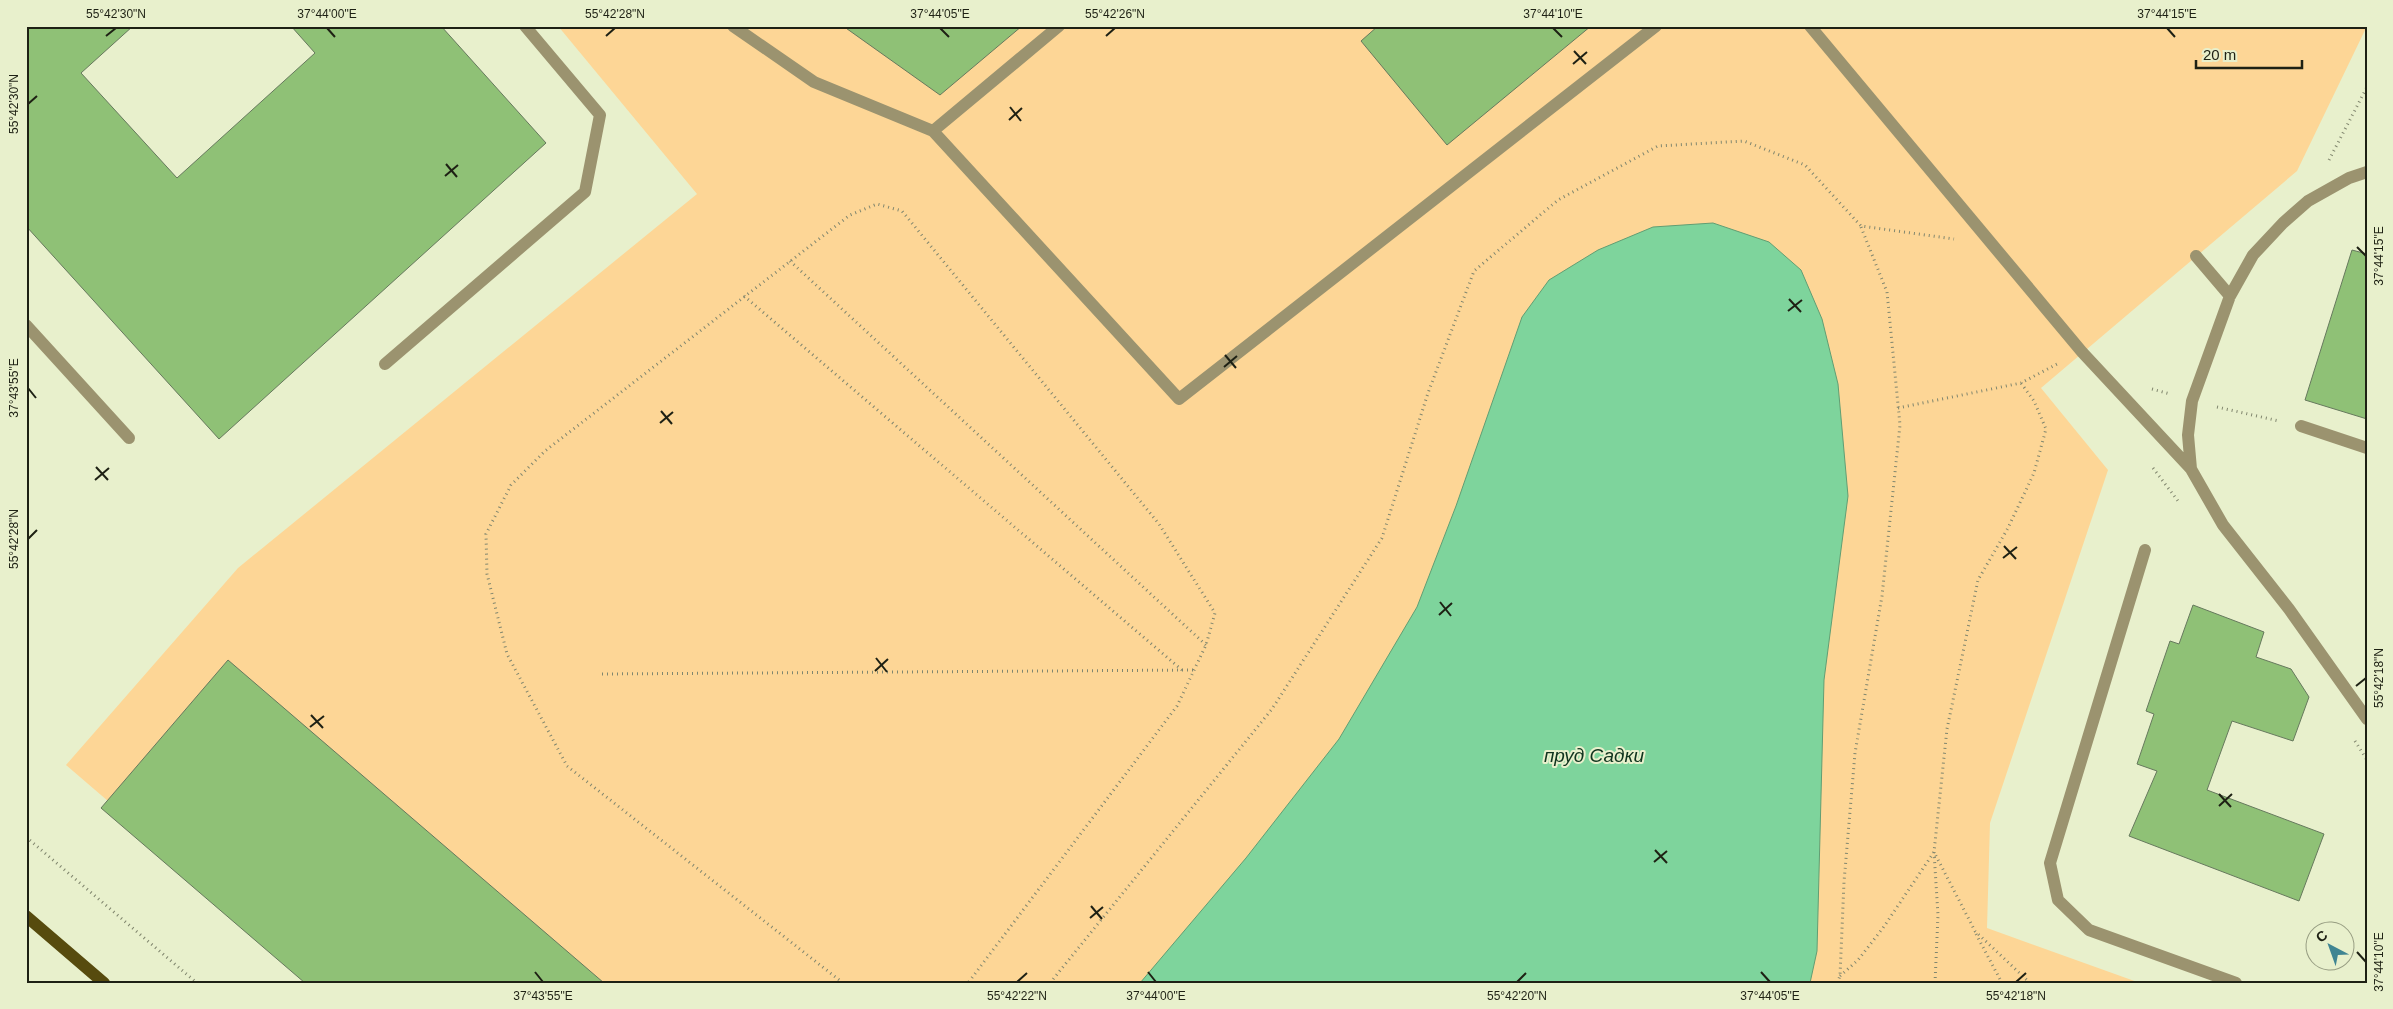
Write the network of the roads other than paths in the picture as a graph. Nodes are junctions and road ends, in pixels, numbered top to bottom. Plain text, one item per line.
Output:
1 (525, 26) edge
2 (733, 26) edge
3 (1059, 26) edge
4 (1656, 26) edge
5 (1810, 26) edge
6 (933, 131) junction
7 (2367, 172) edge
8 (2196, 256) dead end
9 (2230, 296) junction
10 (26, 326) edge
11 (385, 364) dead end
12 (2301, 426) road end
13 (129, 438) dead end
14 (2367, 448) edge
15 (2192, 469) junction
16 (2145, 550) dead end
17 (2367, 719) edge
18 (26, 916) edge
19 (104, 983) edge
20 (2236, 983) edge

1 - 11 street
2 - 6 street
3 - 6 street
4 - 6 street
5 - 15 street
7 - 9 street
8 - 9 street
9 - 15 street
10 - 13 street
12 - 14 street
15 - 17 street
16 - 20 street
18 - 19 main road

